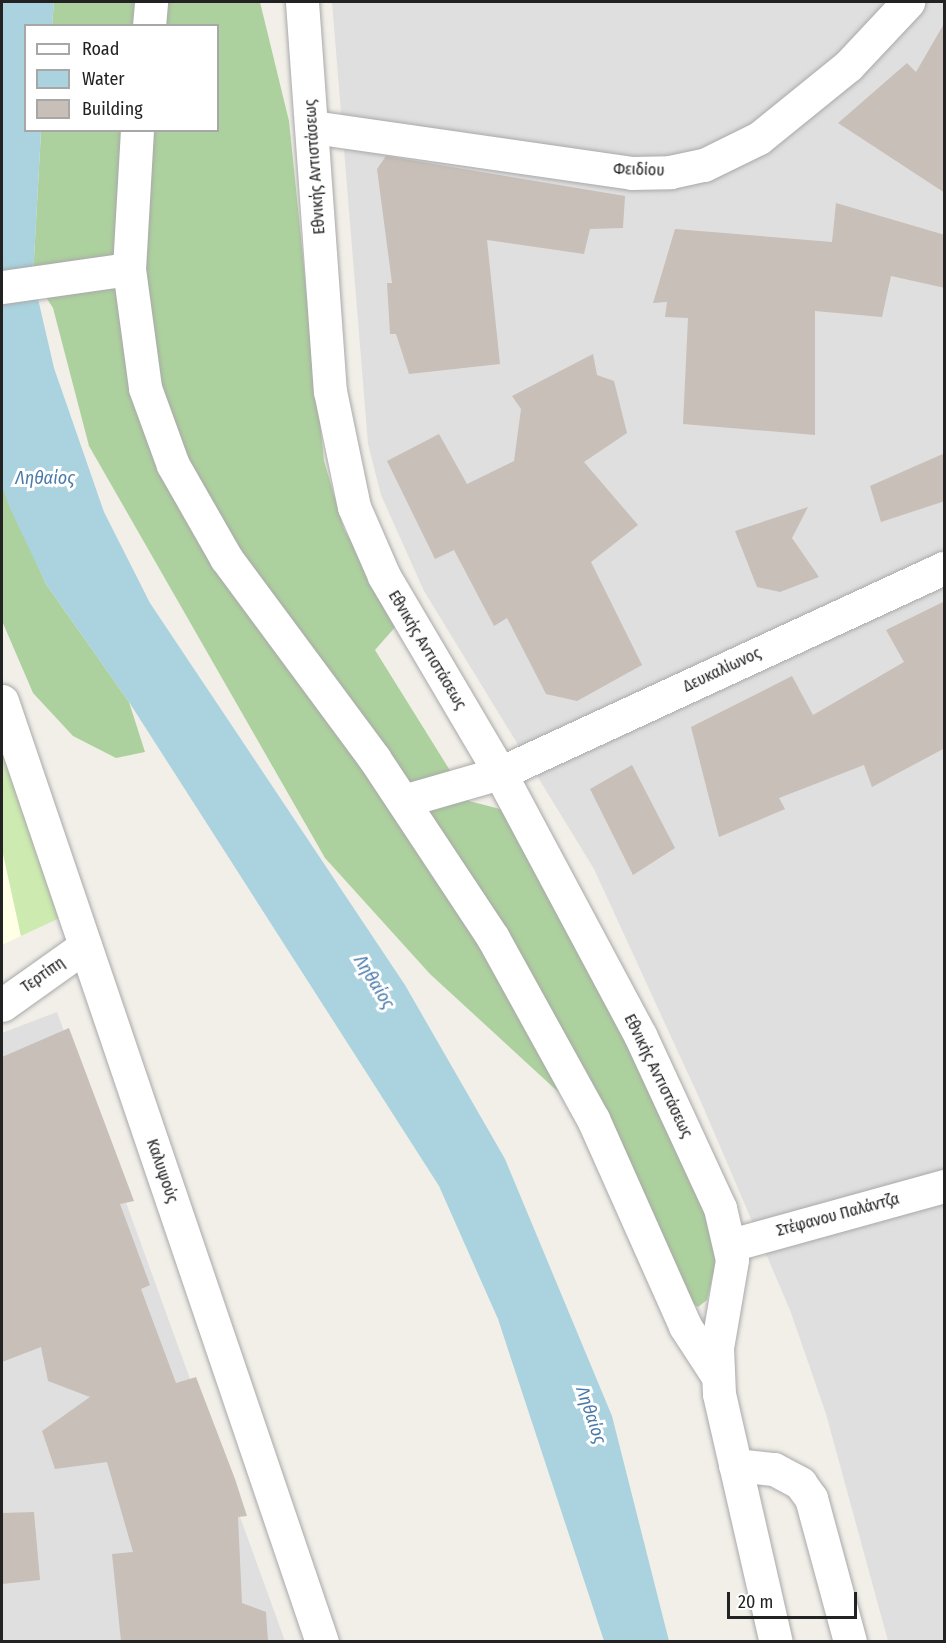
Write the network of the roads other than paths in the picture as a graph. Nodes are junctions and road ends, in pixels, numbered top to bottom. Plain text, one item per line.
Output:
1 (151, 2) edge
2 (302, 2) edge
3 (908, 2) edge
4 (149, 24) edge
5 (313, 127) junction
6 (137, 132) edge
7 (129, 268) junction
8 (2, 287) edge
9 (945, 568) edge
10 (2, 701) edge
11 (500, 773) junction
12 (403, 801) junction
13 (81, 933) junction
14 (2, 1005) edge
15 (945, 1186) edge
16 (731, 1245) junction
17 (717, 1375) junction
18 (735, 1465) junction
19 (322, 1641) edge
20 (776, 1641) edge
21 (850, 1641) edge

1 - 4 street
2 - 5 street, Εθνικής Αντιστάσεως
3 - 5 street, Φειδίου
5 - 11 street, Εθνικής Αντιστάσεως
6 - 7 street
7 - 8 street
7 - 12 street
9 - 11 street, Δευκαλίωνος
10 - 13 street, Καλυψούς
11 - 12 street, Δευκαλίωνος
11 - 16 street, Εθνικής Αντιστάσεως
12 - 17 street
13 - 14 street, Τερτίπη
13 - 19 street, Καλυψούς
15 - 16 street, Στέφανου Παλάντζα
16 - 17 street
17 - 18 street
18 - 20 street
18 - 21 street

